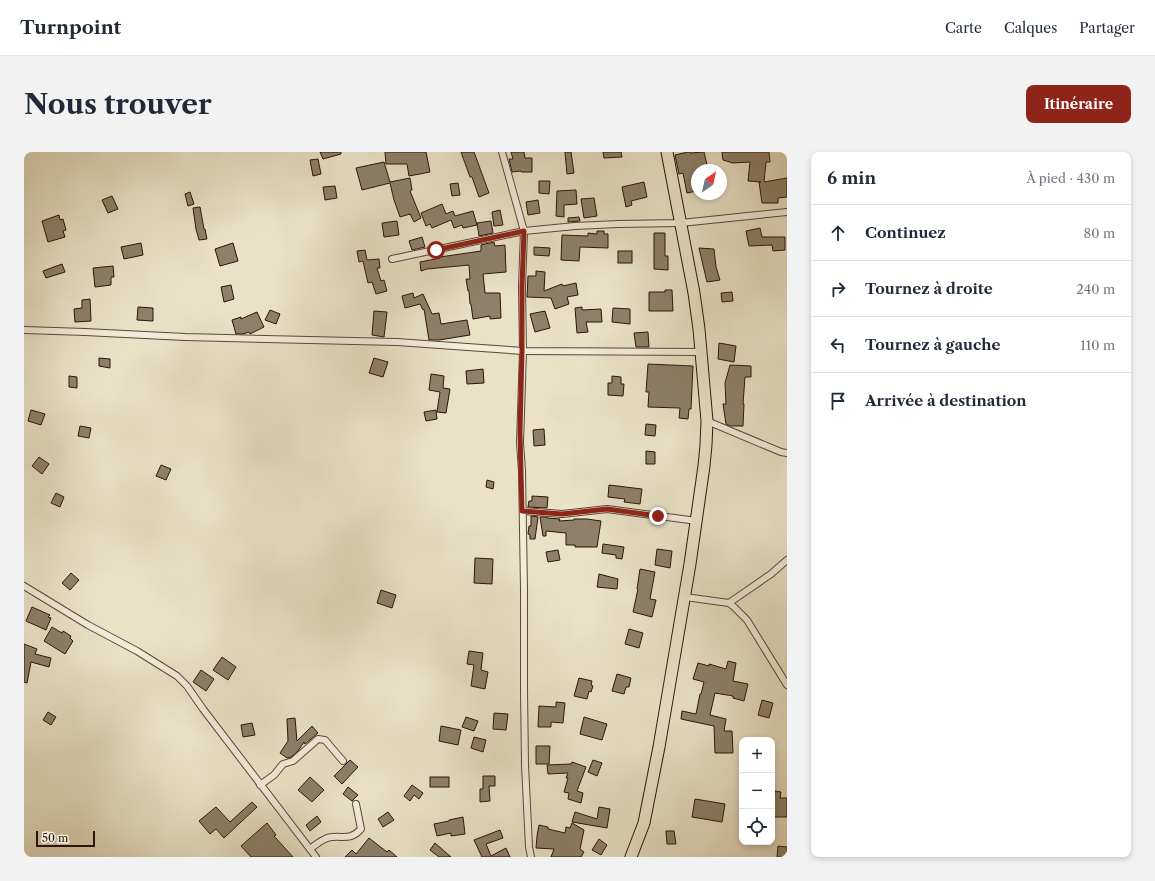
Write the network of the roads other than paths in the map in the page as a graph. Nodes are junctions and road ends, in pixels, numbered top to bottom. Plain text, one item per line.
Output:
1 (502, 152) edge
2 (667, 152) edge
3 (787, 212) edge
4 (681, 223) junction
5 (524, 231) junction
6 (392, 259) dead end
7 (24, 330) edge
8 (522, 351) junction
9 (701, 352) junction
10 (707, 421) junction
11 (784, 453) edge
12 (787, 459) edge
13 (522, 511) junction
14 (697, 521) junction
15 (787, 560) edge
16 (24, 586) edge
17 (685, 597) junction
18 (729, 603) junction
19 (787, 685) edge
20 (343, 760) dead end
21 (260, 785) junction
22 (356, 804) dead end
23 (310, 849) junction
24 (316, 857) edge
25 (531, 857) edge
26 (631, 857) edge

1 - 5 street
2 - 4 highway
3 - 4 street
4 - 5 street
4 - 9 highway
5 - 6 street
5 - 8 street
7 - 8 street
8 - 9 street
8 - 13 street
9 - 10 highway
10 - 11 street
10 - 14 highway
11 - 12 street
13 - 14 street
13 - 25 street
14 - 17 highway
15 - 18 street
16 - 21 street
17 - 18 street
17 - 26 highway
18 - 19 street
20 - 21 street
21 - 23 street
22 - 23 street
23 - 24 street

